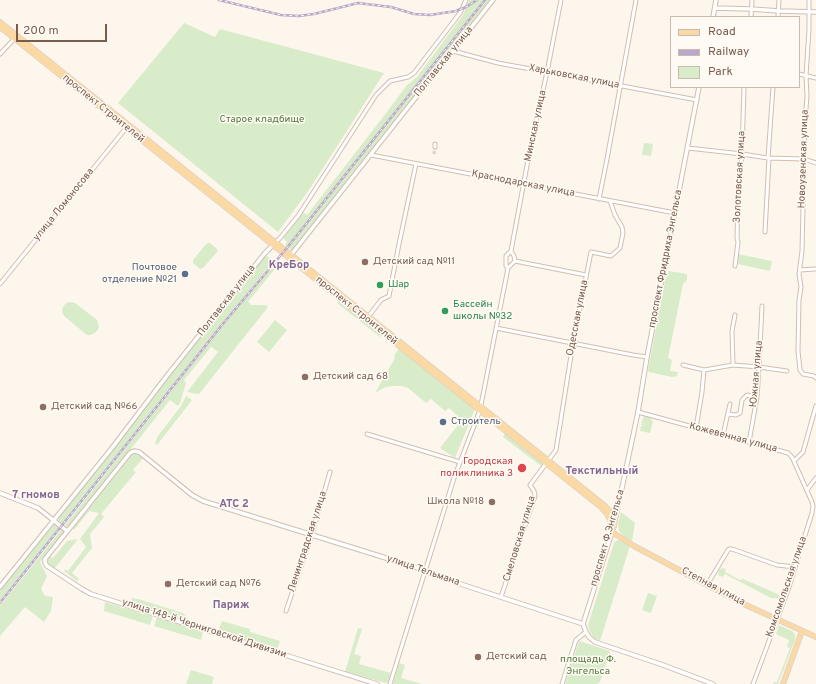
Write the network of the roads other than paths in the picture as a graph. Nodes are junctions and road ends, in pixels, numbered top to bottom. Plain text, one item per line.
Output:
1 (466, 0) edge
2 (493, 0) edge
3 (561, 0) edge
4 (636, 0) edge
5 (716, 0) edge
6 (752, 0) edge
7 (779, 0) edge
8 (809, 0) edge
9 (715, 8) junction
10 (751, 9) junction
11 (779, 11) junction
12 (808, 12) junction
13 (816, 12) edge
14 (713, 16) edge
15 (750, 16) edge
16 (778, 16) edge
17 (0, 22) edge
18 (0, 27) edge
19 (15, 37) junction
20 (453, 51) junction
21 (0, 54) edge
22 (547, 72) junction
23 (800, 74) edge
24 (806, 76) junction
25 (816, 78) edge
26 (620, 86) junction
27 (699, 88) edge
28 (744, 88) edge
29 (772, 88) edge
30 (697, 100) junction
31 (127, 127) junction
32 (688, 148) junction
33 (742, 154) junction
34 (371, 155) junction
35 (768, 158) junction
36 (804, 159) junction
37 (816, 163) edge
38 (416, 164) junction
39 (524, 184) junction
40 (599, 199) junction
41 (610, 201) junction
42 (675, 213) junction
43 (765, 232) dead end
44 (274, 244) junction
45 (511, 251) junction
46 (290, 257) junction
47 (514, 261) junction
48 (735, 266) dead end
49 (508, 268) junction
50 (815, 269) edge
51 (800, 270) junction
52 (586, 275) junction
53 (0, 284) edge
54 (762, 306) dead end
55 (735, 315) dead end
56 (368, 317) junction
57 (496, 328) junction
58 (573, 344) junction
59 (647, 357) junction
60 (683, 365) dead end
61 (733, 365) junction
62 (760, 367) junction
63 (704, 370) junction
64 (788, 371) dead end
65 (816, 378) edge
66 (757, 397) junction
67 (730, 404) dead end
68 (816, 406) edge
69 (480, 408) junction
70 (638, 412) junction
71 (728, 414) junction
72 (696, 428) junction
73 (367, 434) dead end
74 (723, 435) junction
75 (749, 442) junction
76 (460, 462) junction
77 (547, 462) junction
78 (794, 462) junction
79 (330, 472) dead end
80 (816, 478) edge
81 (807, 490) junction
82 (0, 493) edge
83 (814, 502) edge
84 (54, 520) junction
85 (615, 520) junction
86 (614, 526) junction
87 (67, 531) junction
88 (612, 532) junction
89 (312, 534) junction
90 (796, 567) junction
91 (425, 572) junction
92 (707, 585) junction
93 (0, 587) edge
94 (501, 597) junction
95 (286, 611) dead end
96 (777, 619) junction
97 (584, 624) junction
98 (802, 631) junction
99 (586, 632) junction
100 (816, 637) edge
101 (377, 684) edge
102 (390, 684) edge
103 (562, 684) edge
104 (713, 684) edge
105 (752, 684) edge
106 (783, 684) edge

1 - 44 street, Полтавская улица
2 - 20 street, Полтавская улица
3 - 22 street, Минская улица
4 - 26 street
5 - 9 street
6 - 10 street
7 - 11 street
8 - 12 street, Новоузенская улица
9 - 10 street
9 - 14 street
10 - 11 street
10 - 15 street
11 - 12 street
11 - 16 street
12 - 13 street
12 - 24 street, Новоузенская улица
17 - 19 main road, проспект Строителей
18 - 19 main road, проспект Строителей
19 - 21 street
19 - 31 main road, проспект Строителей
20 - 22 street, Харьковская улица
20 - 34 street, Полтавская улица
22 - 26 street, Харьковская улица
22 - 39 street, Минская улица
23 - 24 street
24 - 25 street
24 - 36 street, Новоузенская улица
26 - 30 street, Харьковская улица
26 - 40 street
27 - 30 street
28 - 33 street, Золотовская улица
29 - 35 street
30 - 32 street
31 - 44 main road, проспект Строителей
31 - 53 street, улица Ломоносова
32 - 33 street
32 - 42 street, проспект Фридриха Энгельса
33 - 35 street
33 - 48 street, Золотовская улица
34 - 38 street, Краснодарская улица
34 - 46 street, Полтавская улица
35 - 36 street
35 - 43 street
36 - 37 street
36 - 51 street, Новоузенская улица
38 - 39 street, Краснодарская улица
38 - 56 street
39 - 40 street, Краснодарская улица
39 - 45 street, Минская улица
40 - 41 street, Краснодарская улица
41 - 42 street, Краснодарская улица
41 - 52 street, Одесская улица
42 - 59 street, проспект Фридриха Энгельса
44 - 46 main road, проспект Строителей
44 - 84 street, Полтавская улица
45 - 47 street, Минская улица
45 - 49 street, Минская улица
46 - 56 main road, проспект Строителей
46 - 69 main road, проспект Строителей
47 - 49 street, Минская улица
47 - 52 street
49 - 57 street, Минская улица
50 - 51 street
51 - 65 street, Новоузенская улица
52 - 58 street, Одесская улица
54 - 62 street, Южная улица
55 - 61 street
56 - 69 main road, проспект Строителей
57 - 58 street
57 - 69 street, Минская улица
58 - 59 street
58 - 77 street, Одесская улица
59 - 70 street, проспект Ф.Энгельса
60 - 63 street
61 - 62 street
61 - 63 street
62 - 64 street
62 - 66 street, Южная улица
63 - 72 street
66 - 71 street
66 - 75 street, Южная улица
67 - 71 street
68 - 78 street
69 - 76 street, Минская улица
69 - 77 main road, проспект Строителей
70 - 72 street, Кожевенная улица
70 - 85 street, проспект Ф.Энгельса
71 - 74 street
72 - 74 street, Кожевенная улица
73 - 76 street
74 - 75 street, Кожевенная улица
75 - 78 street, Кожевенная улица
76 - 91 street, Минская улица
77 - 85 main road, проспект Строителей
77 - 86 main road, проспект Строителей
77 - 94 street, Смеловская улица
78 - 81 street, Кожевенная улица
79 - 89 street, Ленинградская улица
80 - 81 street
81 - 83 street, Комсомольская улица
82 - 84 street
83 - 90 street, Комсомольская улица
84 - 87 street
84 - 93 street, Полтавская улица
85 - 86 main road, проспект Ф.Энгельса
86 - 88 main road, проспект Ф.Энгельса
87 - 89 street, улица Тельмана
87 - 101 street, улица 148-й Черниговской Дивизии
88 - 92 main road, Степная улица
88 - 97 street, проспект Ф.Энгельса
89 - 91 street, улица Тельмана
89 - 95 street, Ленинградская улица
90 - 92 street
90 - 96 street, Комсомольская улица
91 - 94 street, улица Тельмана
91 - 102 street, Минская улица
92 - 96 main road, Степная улица
94 - 97 street, улица Тельмана
96 - 98 main road, Степная улица
96 - 105 street, Комсомольская улица
97 - 99 street
98 - 100 main road, Степная улица
98 - 106 main road
99 - 103 street
99 - 104 street

